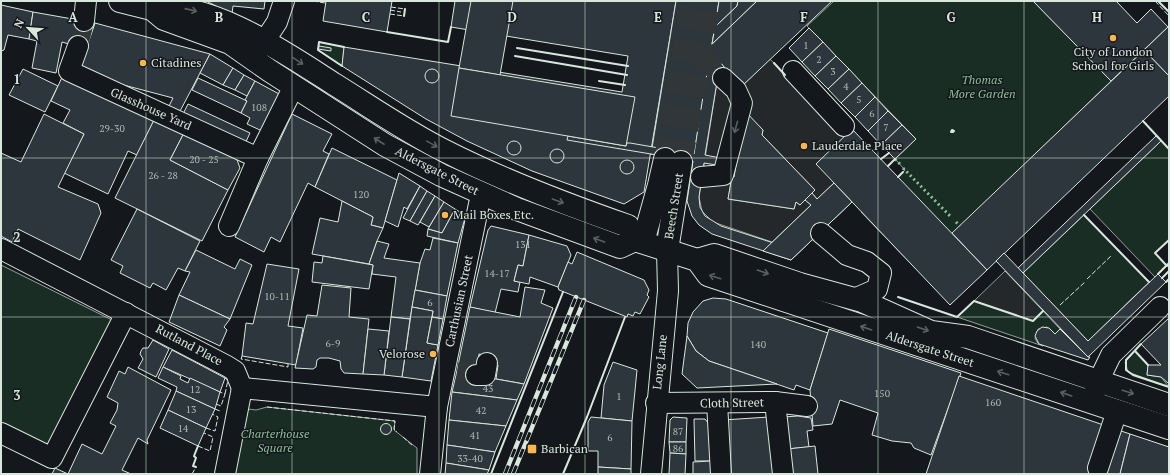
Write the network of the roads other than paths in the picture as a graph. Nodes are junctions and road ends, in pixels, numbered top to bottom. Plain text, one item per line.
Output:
1 (86, 1) edge
2 (120, 1) edge
3 (284, 1) edge
4 (152, 9) junction
5 (84, 22) tunnel mouth
6 (266, 40) junction
7 (78, 46) tunnel mouth
8 (253, 58) junction
9 (793, 71) dead end
10 (723, 78) tunnel mouth
11 (294, 86) junction
12 (844, 126) dead end
13 (258, 158) junction
14 (682, 171) junction
15 (482, 195) junction
16 (229, 226) dead end
17 (821, 233) dead end
18 (639, 241) junction
19 (1, 250) edge
20 (667, 250) junction
21 (697, 260) junction
22 (854, 299) junction
23 (1166, 302) edge
24 (126, 313) junction
25 (1098, 382) junction
26 (242, 388) junction
27 (775, 402) junction
28 (656, 403) junction
29 (717, 403) junction
30 (1091, 403) junction
31 (1169, 405) edge
32 (807, 406) dead end
33 (437, 407) junction
34 (1117, 411) junction
35 (1169, 428) edge
36 (1, 433) edge
37 (1098, 468) dead end
38 (225, 474) edge
39 (430, 474) edge
40 (651, 474) edge
41 (721, 474) edge
42 (783, 474) edge

1 - 5 street
2 - 4 main road
3 - 6 street
4 -> 6 main road, Aldersgate Street
4 - 8 main road, Aldersgate Street
6 - 8 street
6 -> 18 main road, Aldersgate Street
7 - 13 street, Glasshouse Yard
8 - 11 main road, Aldersgate Street
9 - 12 street
10 -> 14 street
11 - 13 street
15 -> 11 main road, Aldersgate Street
13 - 16 street
14 - 18 main road, Beech Street
14 - 20 main road, Beech Street
18 -> 15 main road, Aldersgate Street
15 - 33 street, Carthusian Street
17 - 22 street
18 - 20 main road
19 - 24 street, Rutland Place
20 - 21 main road
20 - 28 street, Long Lane
21 -> 22 main road, Aldersgate Street
30 -> 21 main road, Aldersgate Street
22 -> 25 main road, Aldersgate Street
23 - 25 street
24 - 26 street, Rutland Place
24 - 36 street
25 - 30 street
25 -> 31 main road, Aldersgate Street
26 - 33 street
26 - 38 street
27 - 29 street, Cloth Street
27 - 32 street, Cloth Street
27 - 42 street
28 - 29 street, Cloth Street
28 - 40 street, Long Lane
29 - 41 street
30 - 34 main road, Aldersgate Street
33 - 39 street
34 - 35 main road, Aldersgate Street
34 - 37 street

